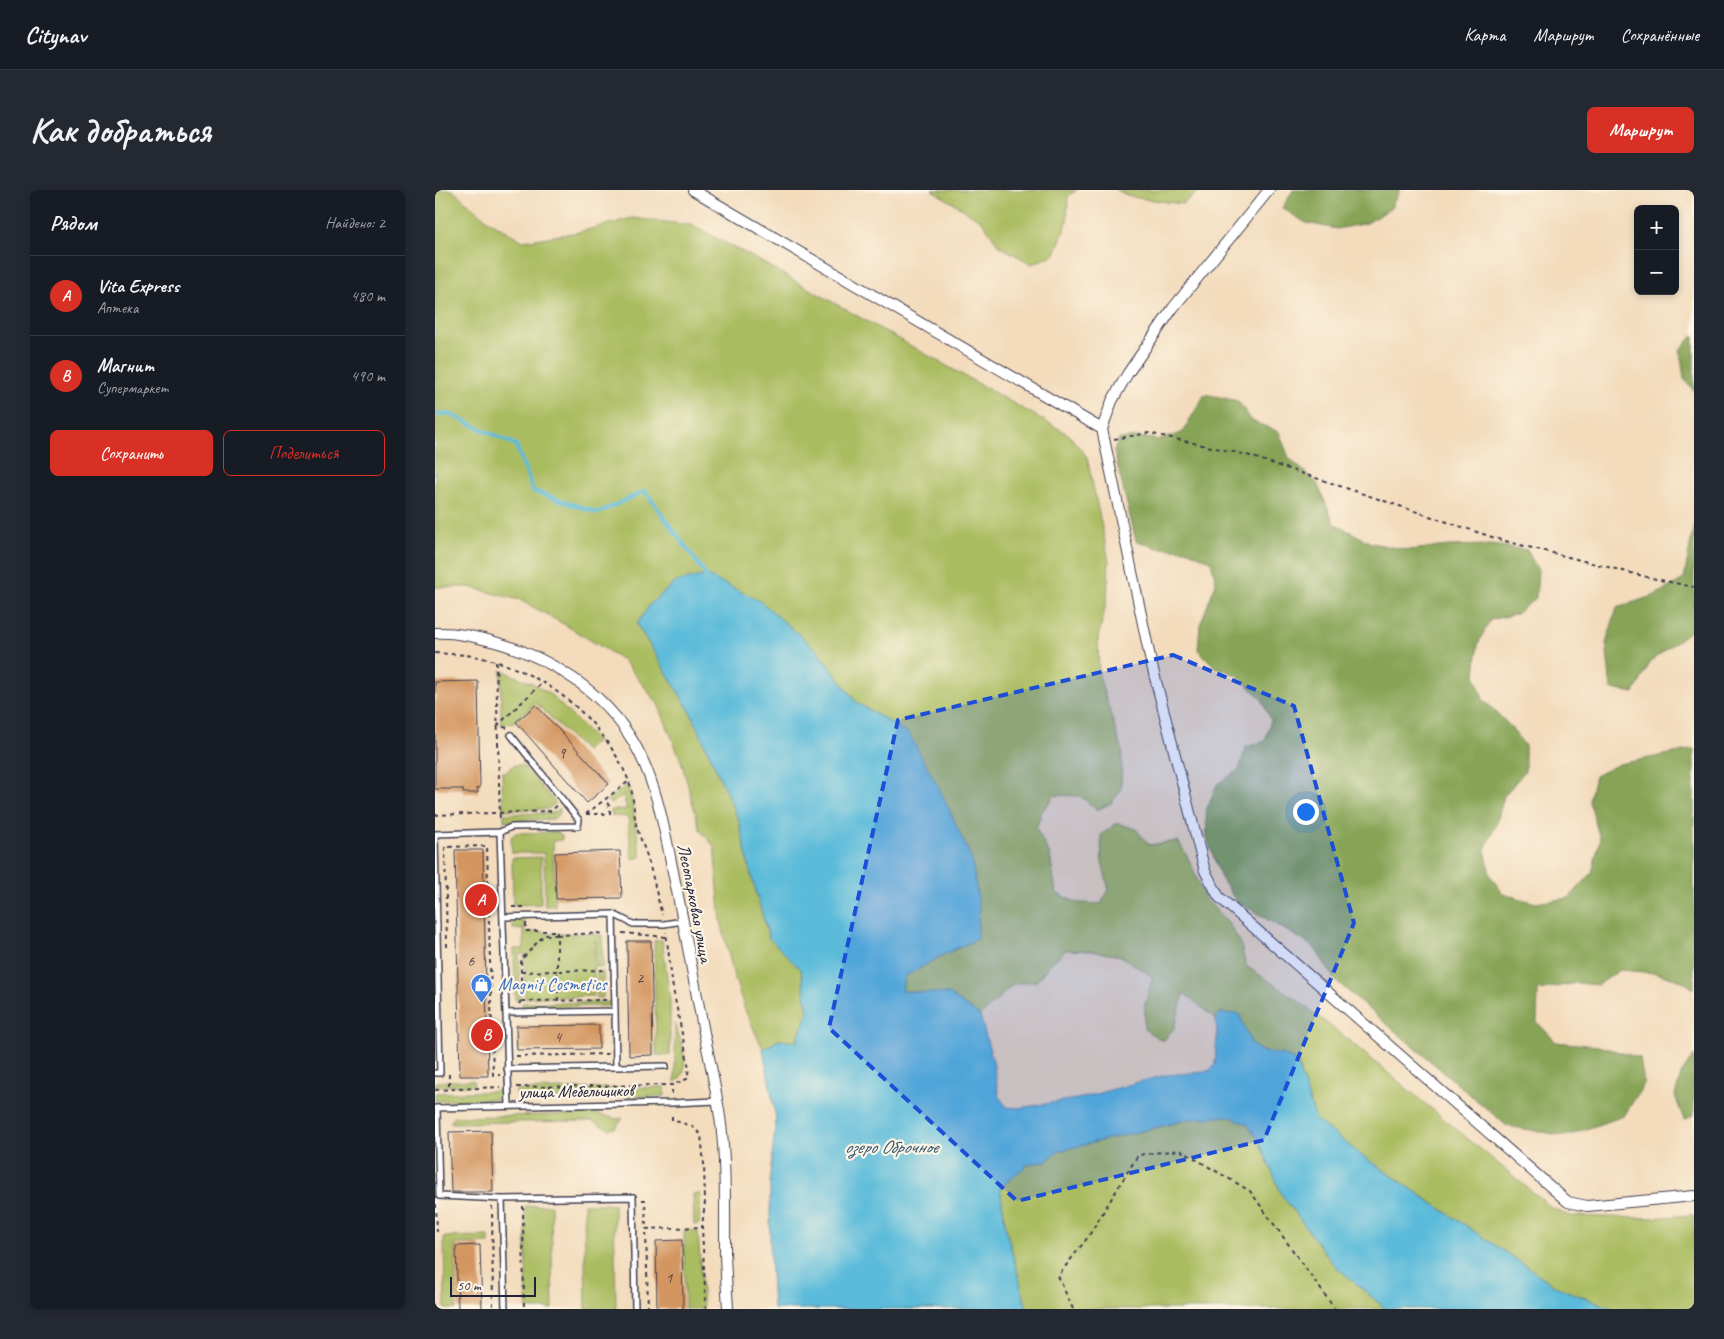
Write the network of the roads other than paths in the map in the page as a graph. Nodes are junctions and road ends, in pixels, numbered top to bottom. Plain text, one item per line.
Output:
1 (693, 190) edge
2 (1269, 190) edge
3 (1102, 430) junction
4 (435, 633) edge
5 (511, 735) dead end
6 (500, 832) junction
7 (435, 834) edge
8 (613, 914) junction
9 (503, 917) junction
10 (683, 921) junction
11 (615, 1011) junction
12 (509, 1013) junction
13 (666, 1066) dead end
14 (616, 1067) junction
15 (510, 1069) junction
16 (435, 1073) edge
17 (717, 1101) junction
18 (509, 1106) junction
19 (436, 1108) edge
20 (1694, 1196) edge
21 (502, 1199) junction
22 (505, 1309) edge
23 (635, 1309) edge
24 (729, 1309) edge

1 - 3 street
2 - 3 street
3 - 20 street
4 - 10 street, Лесопарковая улица
5 - 6 lane
6 - 7 lane
6 - 9 lane
7 - 16 lane
8 - 9 lane
8 - 10 lane
8 - 11 lane
9 - 12 lane
10 - 17 street, Лесопарковая улица
11 - 12 lane
11 - 14 lane
12 - 15 lane
13 - 14 lane
14 - 15 lane
15 - 18 lane
17 - 18 lane, улица Мебельщиков
17 - 24 street, Лесопарковая улица
18 - 19 lane, улица Мебельщиков
19 - 21 lane
21 - 22 lane
21 - 23 lane

